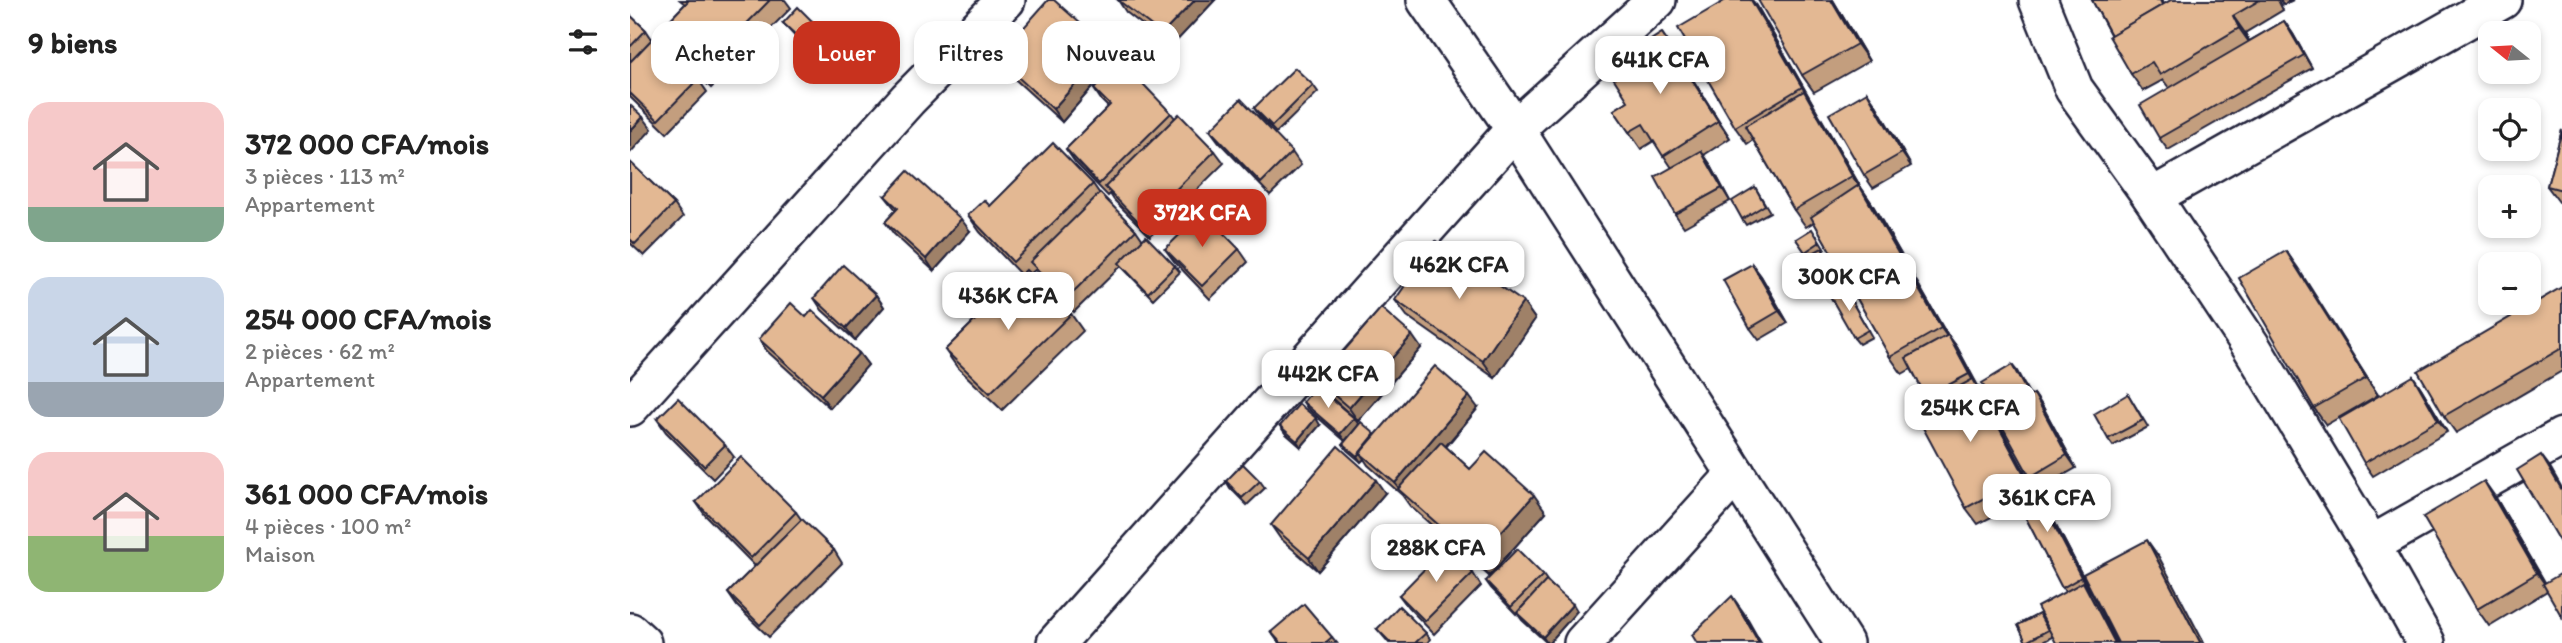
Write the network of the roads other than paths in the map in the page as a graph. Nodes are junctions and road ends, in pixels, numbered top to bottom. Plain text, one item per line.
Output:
1 (1006, 0) edge
2 (1426, 0) edge
3 (1657, 0) edge
4 (2038, 0) edge
5 (2502, 0) edge
6 (1515, 129) junction
7 (2152, 197) junction
8 (630, 407) edge
9 (2562, 437) edge
10 (1736, 474) junction
11 (2371, 545) junction
12 (630, 632) edge
13 (642, 643) edge
14 (1056, 643) edge
15 (1583, 643) edge
16 (1844, 643) edge
17 (2426, 643) edge

1 - 8 street
2 - 6 street
3 - 6 street
4 - 7 street
5 - 7 street
6 - 10 street
6 - 14 street
7 - 11 street
9 - 11 street
10 - 15 street
10 - 16 street
11 - 17 street
12 - 13 street

